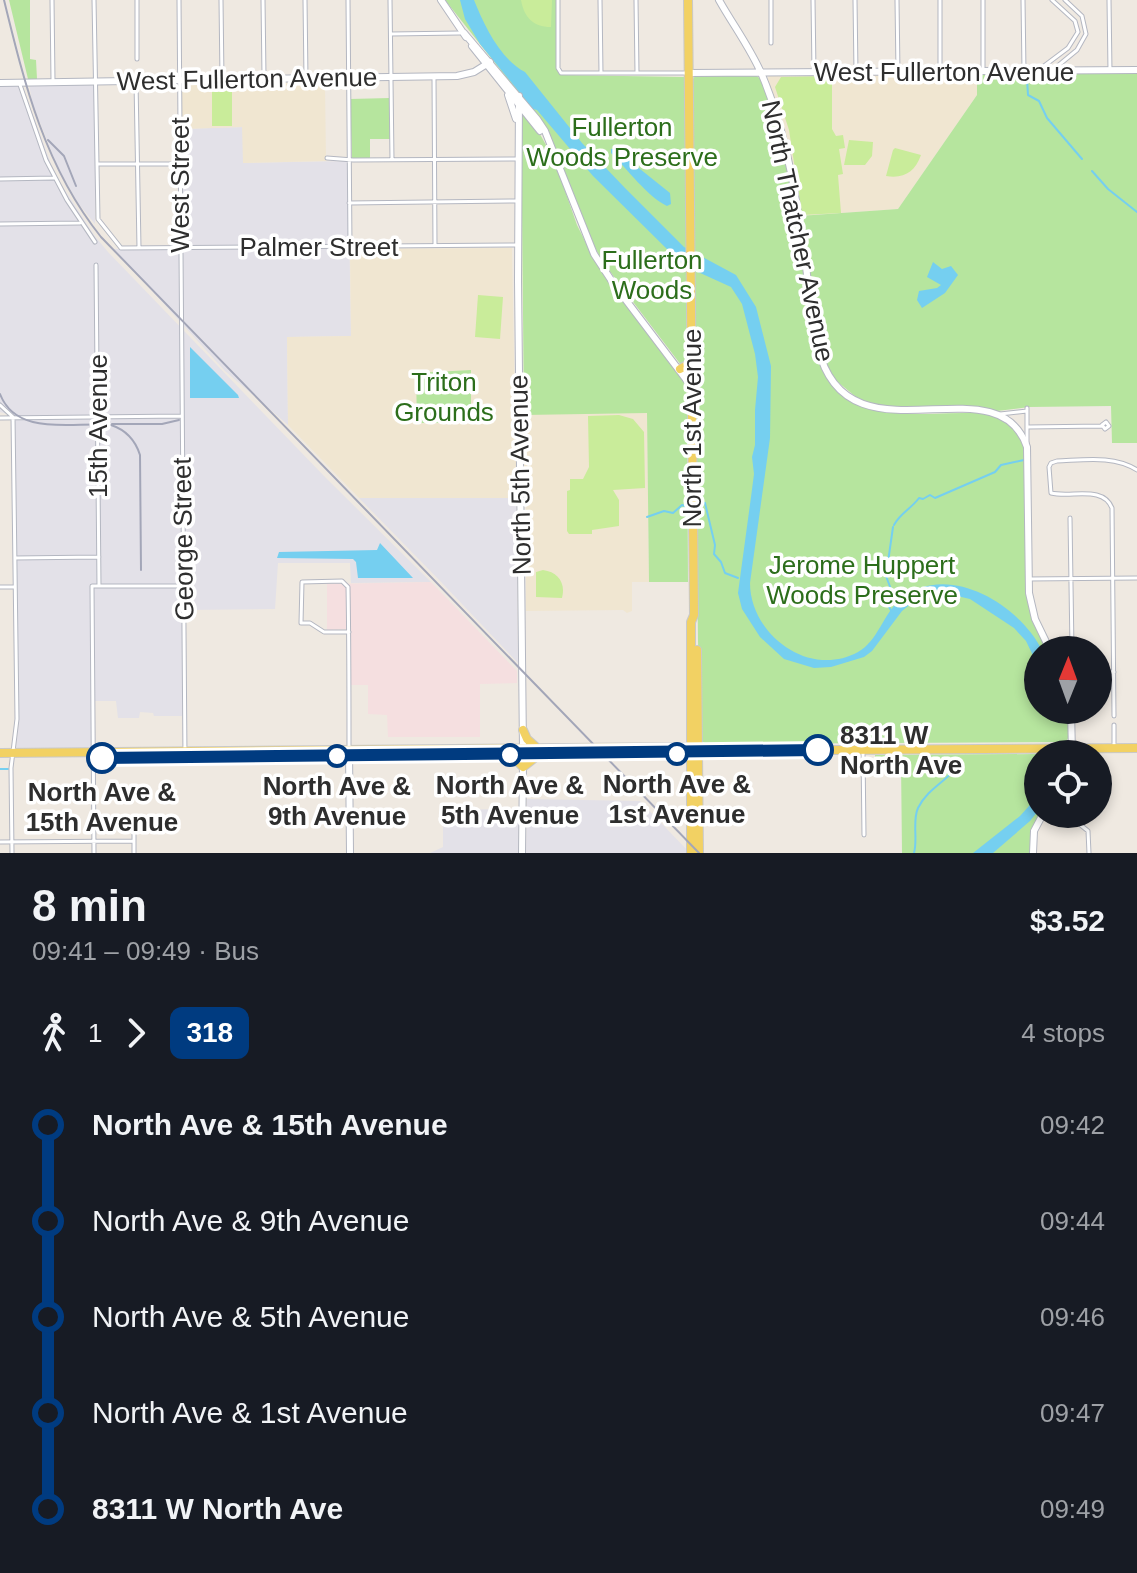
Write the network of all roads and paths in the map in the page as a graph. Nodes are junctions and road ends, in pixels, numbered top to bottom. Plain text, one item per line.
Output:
1 (52, 0) edge
2 (94, 0) edge
3 (137, 0) edge
4 (179, 0) edge
5 (221, 0) edge
6 (263, 0) edge
7 (305, 0) edge
8 (348, 0) edge
9 (390, 0) edge
10 (441, 0) edge
11 (558, 0) edge
12 (600, 0) edge
13 (636, 0) edge
14 (688, 0) edge
15 (719, 0) edge
16 (771, 0) edge
17 (813, 0) edge
18 (855, 0) edge
19 (897, 0) edge
20 (940, 0) edge
21 (983, 0) edge
22 (1023, 0) edge
23 (1052, 0) edge
24 (1065, 0) edge
25 (1109, 0) edge
26 (464, 32) junction
27 (390, 34) junction
28 (771, 43) dead end
29 (137, 59) dead end
30 (488, 63) junction
31 (1137, 70) edge
32 (1024, 71) junction
33 (1037, 71) junction
34 (1051, 71) junction
35 (1110, 71) junction
36 (761, 72) junction
37 (856, 72) junction
38 (898, 72) junction
39 (940, 72) junction
40 (983, 72) junction
41 (601, 73) junction
42 (637, 73) junction
43 (689, 73) junction
44 (814, 73) junction
45 (434, 76) junction
46 (391, 77) junction
47 (306, 78) junction
48 (348, 78) junction
49 (222, 79) junction
50 (264, 79) junction
51 (180, 80) junction
52 (95, 81) junction
53 (136, 81) junction
54 (19, 82) junction
55 (53, 82) junction
56 (0, 83) edge
57 (503, 85) junction
58 (519, 100) junction
59 (518, 130) junction
60 (327, 158) dead end
61 (518, 159) junction
62 (349, 160) junction
63 (392, 160) junction
64 (434, 160) junction
65 (97, 164) junction
66 (138, 164) junction
67 (180, 164) junction
68 (54, 178) junction
69 (0, 179) edge
70 (519, 201) junction
71 (435, 202) junction
72 (349, 203) junction
73 (82, 223) junction
74 (0, 224) edge
75 (95, 242) dead end
76 (518, 245) junction
77 (350, 246) junction
78 (435, 246) junction
79 (139, 248) junction
80 (181, 248) junction
81 (96, 265) dead end
82 (181, 321) joint
83 (691, 363) junction
84 (680, 369) junction
85 (691, 386) junction
86 (0, 405) edge
87 (1000, 414) junction
88 (182, 416) junction
89 (13, 417) junction
90 (98, 417) junction
91 (0, 418) edge
92 (1102, 426) dead end
93 (1028, 427) junction
94 (1027, 447) junction
95 (1137, 470) edge
96 (1070, 518) dead end
97 (99, 557) junction
98 (15, 558) junction
99 (1137, 578) edge
100 (1028, 579) junction
101 (1071, 579) junction
102 (1113, 579) junction
103 (99, 586) junction
104 (184, 586) junction
105 (0, 587) edge
106 (15, 587) junction
107 (349, 632) junction
108 (1043, 636) edge
109 (1072, 636) edge
110 (1114, 672) joint
111 (1114, 716) dead end
112 (1114, 725) dead end
113 (523, 730) junction
114 (1114, 748) joint
115 (1137, 748) edge
116 (1024, 749) edge
117 (695, 750) junction
118 (863, 750) junction
119 (506, 752) junction
120 (523, 752) junction
121 (543, 752) junction
122 (349, 753) junction
123 (185, 754) junction
124 (0, 755) edge
125 (93, 755) junction
126 (12, 759) junction
127 (523, 767) junction
128 (134, 820) dead end
129 (1036, 828) edge
130 (1084, 828) edge
131 (864, 835) dead end
132 (94, 841) junction
133 (134, 841) junction
134 (0, 842) edge
135 (12, 842) junction
136 (12, 853) edge
137 (94, 853) edge
138 (134, 853) edge
139 (350, 853) edge
140 (522, 853) edge
141 (691, 853) edge
142 (699, 853) edge
143 (1033, 853) edge
144 (1089, 853) edge

1 - 55 street
2 - 52 street
3 - 29 street
4 - 51 street, West Street
5 - 49 street
6 - 50 street
7 - 47 street
8 - 48 street
9 - 27 street
10 - 26 street
11 - 41 street, West Fullerton Avenue
12 - 41 street
13 - 42 street
14 - 43 main road, North 1st Avenue
15 - 36 street, North Thatcher Avenue
16 - 28 street
17 - 44 street
18 - 37 street
19 - 38 street
20 - 39 street
21 - 40 street
22 - 32 street
23 - 33 street
24 - 34 street
25 - 35 street
26 - 27 street
26 - 30 street
27 - 46 street
30 - 45 street, West Fullerton Avenue
30 - 57 street
30 - 58 street
31 - 35 street, West Fullerton Avenue
32 - 33 street, West Fullerton Avenue
32 - 40 street, West Fullerton Avenue
33 - 34 street, West Fullerton Avenue
34 - 35 street, West Fullerton Avenue
36 - 43 street, West Fullerton Avenue
36 - 44 street, West Fullerton Avenue
36 - 87 street, North Thatcher Avenue
37 - 38 street, West Fullerton Avenue
37 - 44 street, West Fullerton Avenue
38 - 39 street, West Fullerton Avenue
39 - 40 street, West Fullerton Avenue
41 - 42 street, West Fullerton Avenue
42 - 43 street, West Fullerton Avenue
43 - 83 main road, North 1st Avenue
45 - 46 street, West Fullerton Avenue
45 - 64 street
46 - 48 street, West Fullerton Avenue
46 - 63 street
47 - 48 street, West Fullerton Avenue
47 - 50 street, West Fullerton Avenue
48 - 62 street
49 - 50 street, West Fullerton Avenue
49 - 51 street, West Fullerton Avenue
51 - 53 street, West Fullerton Avenue
51 - 67 street, West Street
52 - 53 street, West Fullerton Avenue
52 - 55 street, West Fullerton Avenue
52 - 65 street
53 - 66 street
54 - 55 street, West Fullerton Avenue
54 - 56 street, West Fullerton Avenue
54 - 68 street
57 - 58 street
57 - 59 street
58 - 59 street, North 5th Avenue
58 - 84 street
59 - 61 street, North 5th Avenue
60 - 62 street
61 - 64 street
61 - 70 street, North 5th Avenue
62 - 63 street
62 - 72 street
63 - 64 street
64 - 71 street
65 - 66 street
65 - 79 street, Palmer Street
66 - 67 street
66 - 79 street
67 - 80 street, West Street
68 - 69 street
68 - 73 street
70 - 71 street
70 - 76 street, North 5th Avenue
71 - 72 street
71 - 78 street
72 - 77 street
73 - 74 street
73 - 75 street
76 - 78 street, Palmer Street
76 - 113 street, North 5th Avenue
77 - 78 street, Palmer Street
77 - 80 street, Palmer Street
79 - 80 street, Palmer Street
80 - 82 street, West Street
81 - 90 street, 15th Avenue
82 - 88 street, George Street
83 - 84 main road
83 - 85 main road, North 1st Avenue
84 - 85 street
85 - 117 main road, North 1st Avenue
86 - 89 street
87 - 93 street
87 - 94 street
88 - 90 street
88 - 104 street, George Street
89 - 90 street
89 - 91 street
89 - 98 street
90 - 97 street, 15th Avenue
92 - 93 street
93 - 94 street
94 - 100 street
95 - 102 street
96 - 101 street
97 - 98 street
97 - 103 street, 15th Avenue
98 - 106 street
99 - 102 street
100 - 101 street
100 - 108 street
101 - 102 street
101 - 109 street
102 - 110 street
103 - 104 street
103 - 125 street
104 - 123 street, George Street
105 - 106 street
106 - 126 street
107 - 107 street
107 - 122 street
110 - 111 street
112 - 114 street
113 - 119 main road
113 - 120 street, North 5th Avenue
113 - 121 main road
114 - 115 main road
116 - 118 main road
117 - 118 main road
117 - 121 main road
117 - 141 main road
117 - 142 main road
118 - 131 street
119 - 120 main road
119 - 122 main road
119 - 127 main road
120 - 121 main road
120 - 127 street, North 5th Avenue
121 - 127 main road
122 - 123 main road
122 - 139 street
123 - 125 main road
124 - 126 main road
125 - 126 main road
125 - 132 street
126 - 135 street
127 - 140 street, North 5th Avenue
128 - 133 street
129 - 143 street
130 - 144 street
132 - 133 street
132 - 135 street
132 - 137 street
133 - 138 street
134 - 135 street
135 - 136 street

